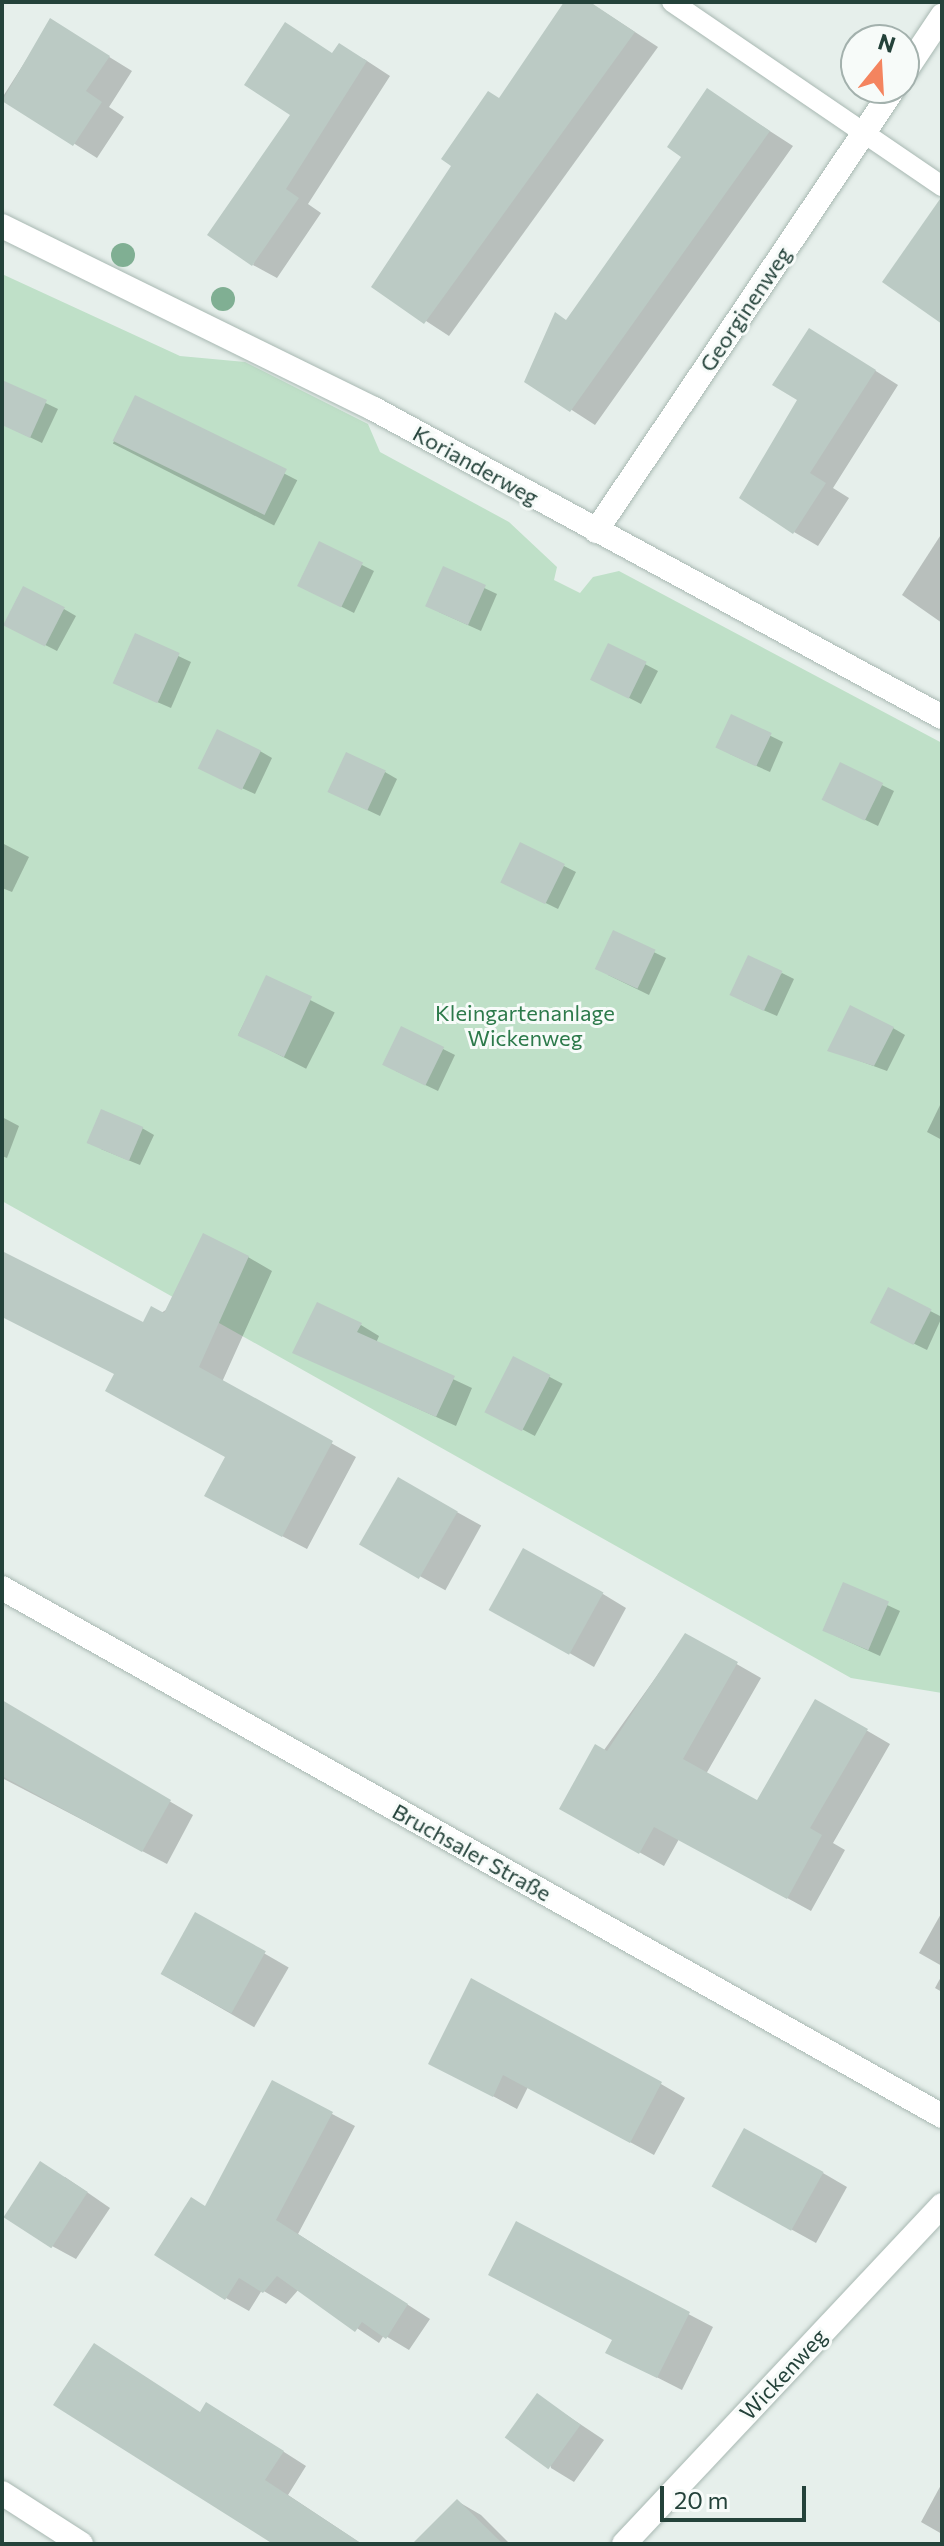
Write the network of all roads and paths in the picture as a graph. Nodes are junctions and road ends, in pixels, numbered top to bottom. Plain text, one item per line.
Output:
1 (672, 2) edge
2 (942, 16) edge
3 (920, 49) edge
4 (883, 104) edge
5 (864, 133) junction
6 (942, 186) edge
7 (2, 226) edge
8 (596, 531) junction
9 (942, 717) edge
10 (2, 1588) edge
11 (942, 2116) edge
12 (942, 2205) edge
13 (2, 2493) edge
14 (81, 2544) edge
15 (624, 2544) edge

1 - 5 lane
2 - 3 street
4 - 5 street, Georginenweg
5 - 6 lane
5 - 8 street, Georginenweg
7 - 8 street, Korianderweg
8 - 9 street, Korianderweg
10 - 11 street, Bruchsaler Straße
12 - 15 street, Wickenweg
13 - 14 street

